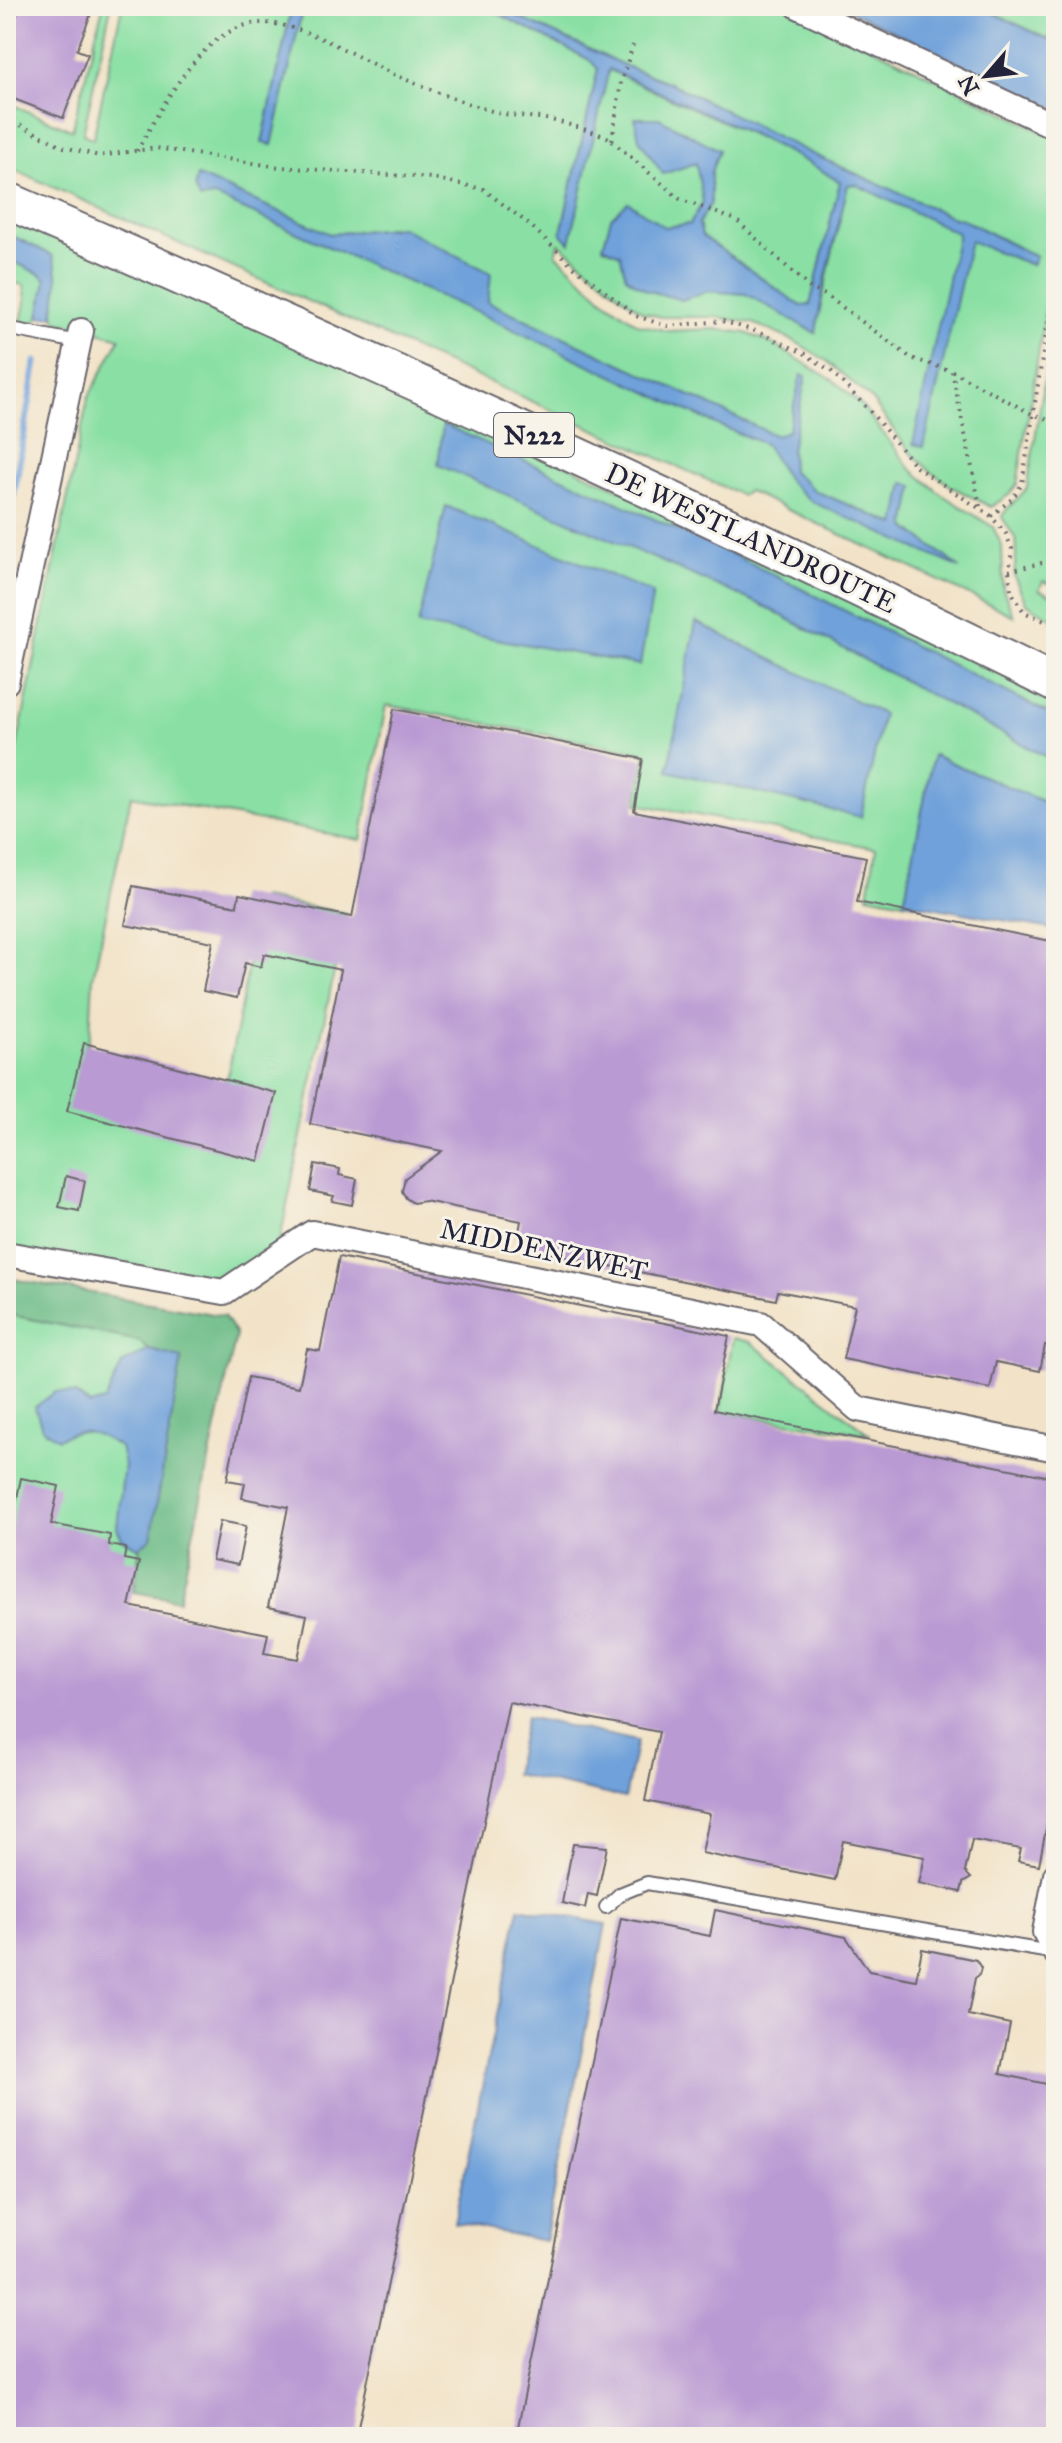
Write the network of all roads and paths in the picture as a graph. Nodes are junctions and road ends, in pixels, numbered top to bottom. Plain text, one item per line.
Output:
1 (798, 6) edge
2 (633, 45) dead end
3 (6, 118) edge
4 (1056, 127) edge
5 (612, 141) junction
6 (137, 151) junction
7 (6, 177) edge
8 (6, 200) edge
9 (1056, 272) edge
10 (6, 328) edge
11 (80, 337) joint
12 (952, 371) junction
13 (1032, 414) junction
14 (1056, 422) edge
15 (981, 511) junction
16 (991, 516) junction
17 (1056, 563) edge
18 (1009, 571) junction
19 (1056, 626) edge
20 (1056, 661) edge
21 (6, 682) edge
22 (1056, 684) edge
23 (6, 1254) edge
24 (1056, 1449) edge
25 (1056, 1875) edge
26 (606, 1907) dead end
27 (1056, 1953) edge

1 - 4 street
2 - 5 path
3 - 6 path
5 - 6 path
5 - 12 path
6 - 15 path
7 - 20 main road, DE WESTLANDROUTE / N222
8 - 22 main road, DE WESTLANDROUTE / N222
9 - 13 path
10 - 11 lane
11 - 21 street
12 - 13 path
12 - 15 path
13 - 14 path
13 - 16 path
15 - 16 path
16 - 18 path
17 - 18 path
18 - 19 path
23 - 24 street, MIDDENZWET
25 - 27 street
26 - 27 lane

